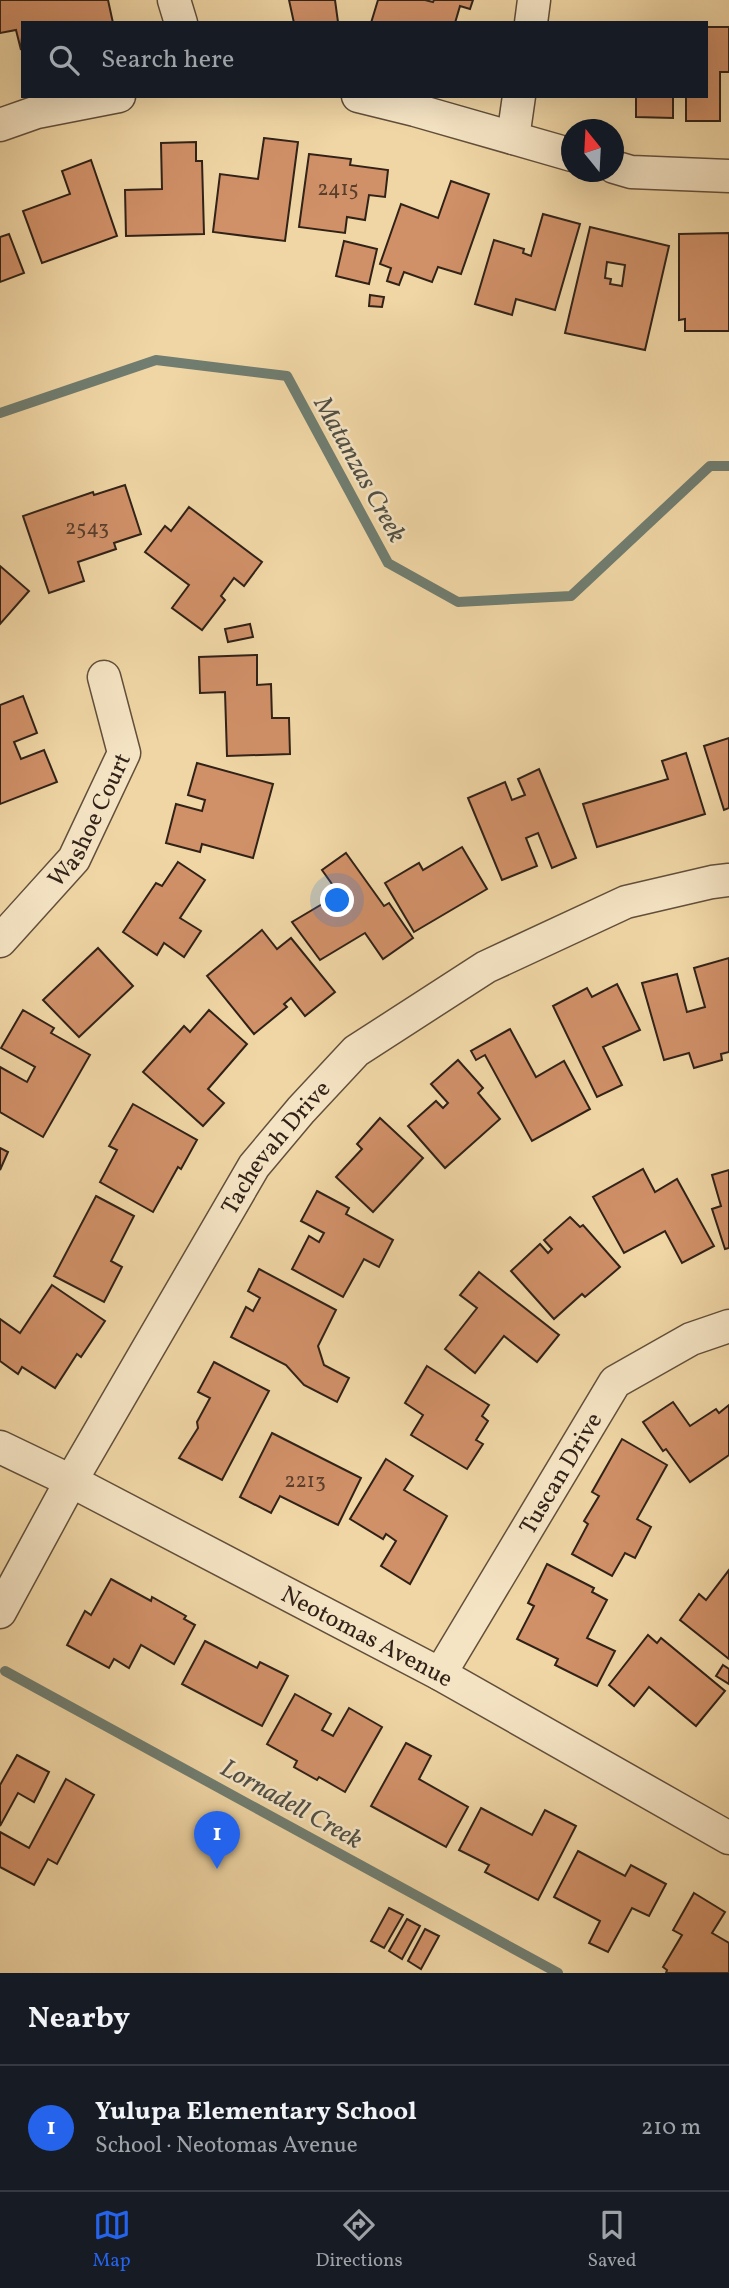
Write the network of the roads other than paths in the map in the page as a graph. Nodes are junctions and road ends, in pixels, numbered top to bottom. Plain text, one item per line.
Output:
1 (174, 0) edge
2 (534, 0) edge
3 (180, 21) edge
4 (531, 21) edge
5 (109, 98) edge
6 (366, 98) edge
7 (519, 98) edge
8 (0, 125) edge
9 (513, 138) junction
10 (561, 152) edge
11 (624, 170) edge
12 (729, 176) edge
13 (104, 677) dead end
14 (729, 880) edge
15 (0, 942) edge
16 (729, 1326) edge
17 (0, 1447) edge
18 (71, 1481) junction
19 (0, 1612) edge
20 (440, 1674) junction
21 (724, 1826) edge

1 - 3 street
2 - 4 street
5 - 8 street
6 - 9 street
7 - 9 street
9 - 10 street
11 - 12 street
13 - 15 street, Washoe Court
14 - 18 street, Tachevah Drive
16 - 20 street, Tuscan Drive
17 - 18 street, Neotomas Avenue
18 - 19 street, Tachevah Drive
18 - 20 street, Neotomas Avenue
20 - 21 street, Neotomas Avenue

